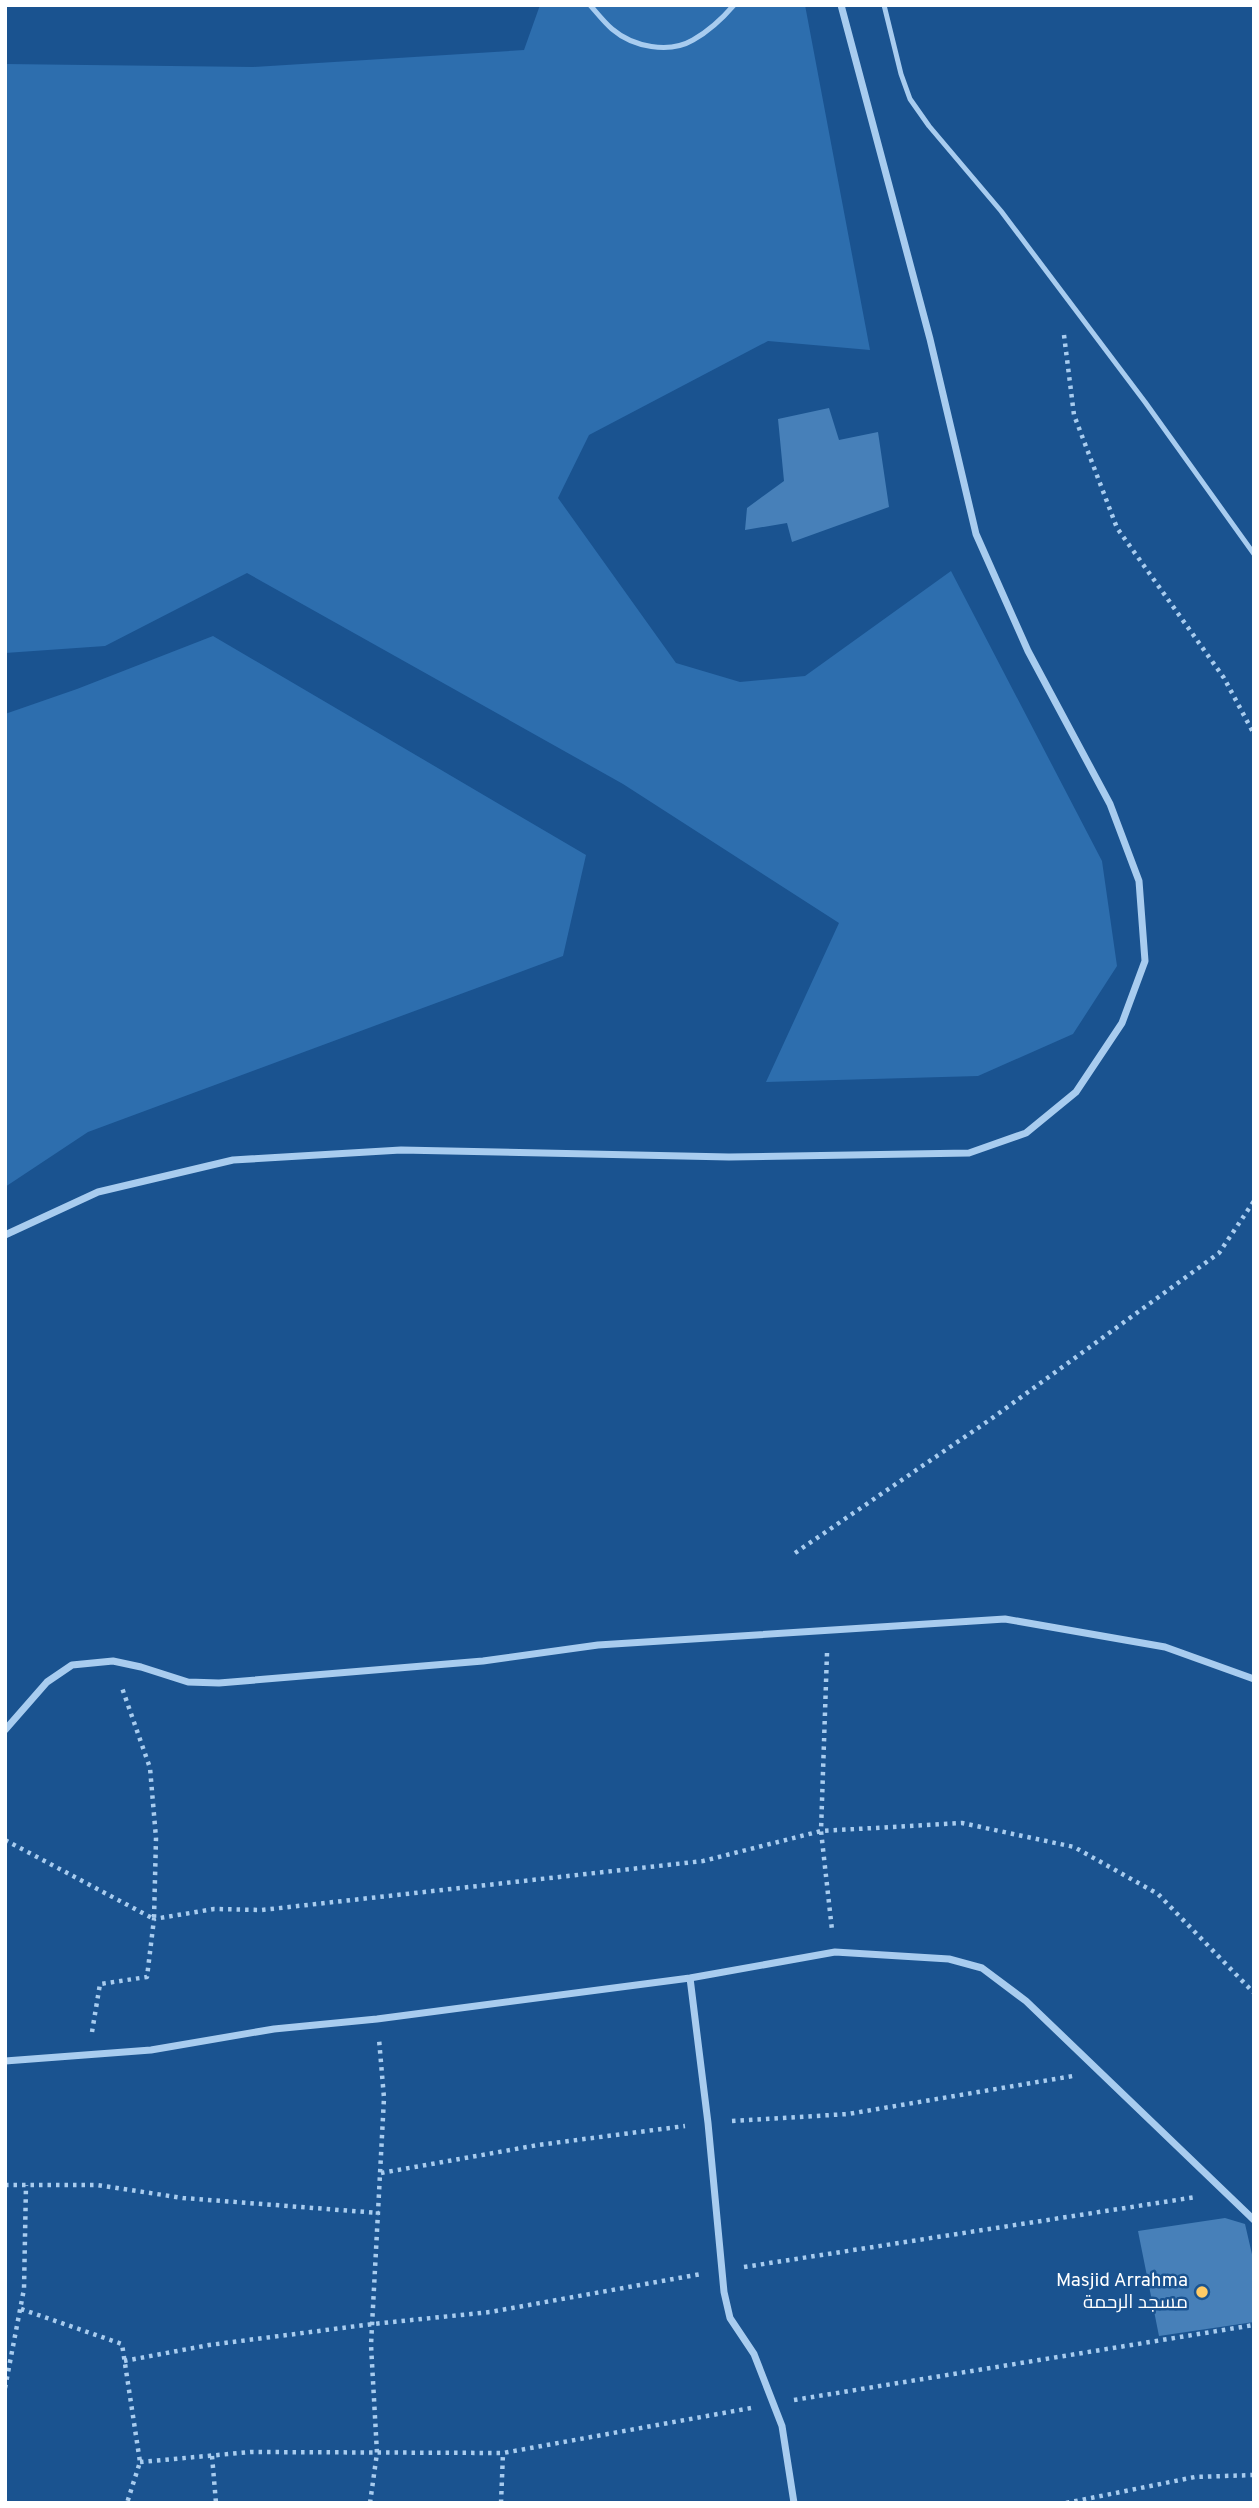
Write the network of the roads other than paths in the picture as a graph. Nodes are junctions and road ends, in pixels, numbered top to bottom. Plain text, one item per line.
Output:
1 (590, 5) edge
2 (734, 5) edge
3 (841, 5) edge
4 (884, 5) edge
5 (1254, 554) edge
6 (5, 1235) edge
7 (1254, 1679) edge
8 (5, 1730) edge
9 (690, 1978) junction
10 (5, 2061) edge
11 (1254, 2220) edge
12 (794, 2503) edge

1 - 2 lane
3 - 6 street
4 - 5 lane
7 - 8 street
9 - 10 street
9 - 11 street
9 - 12 street

